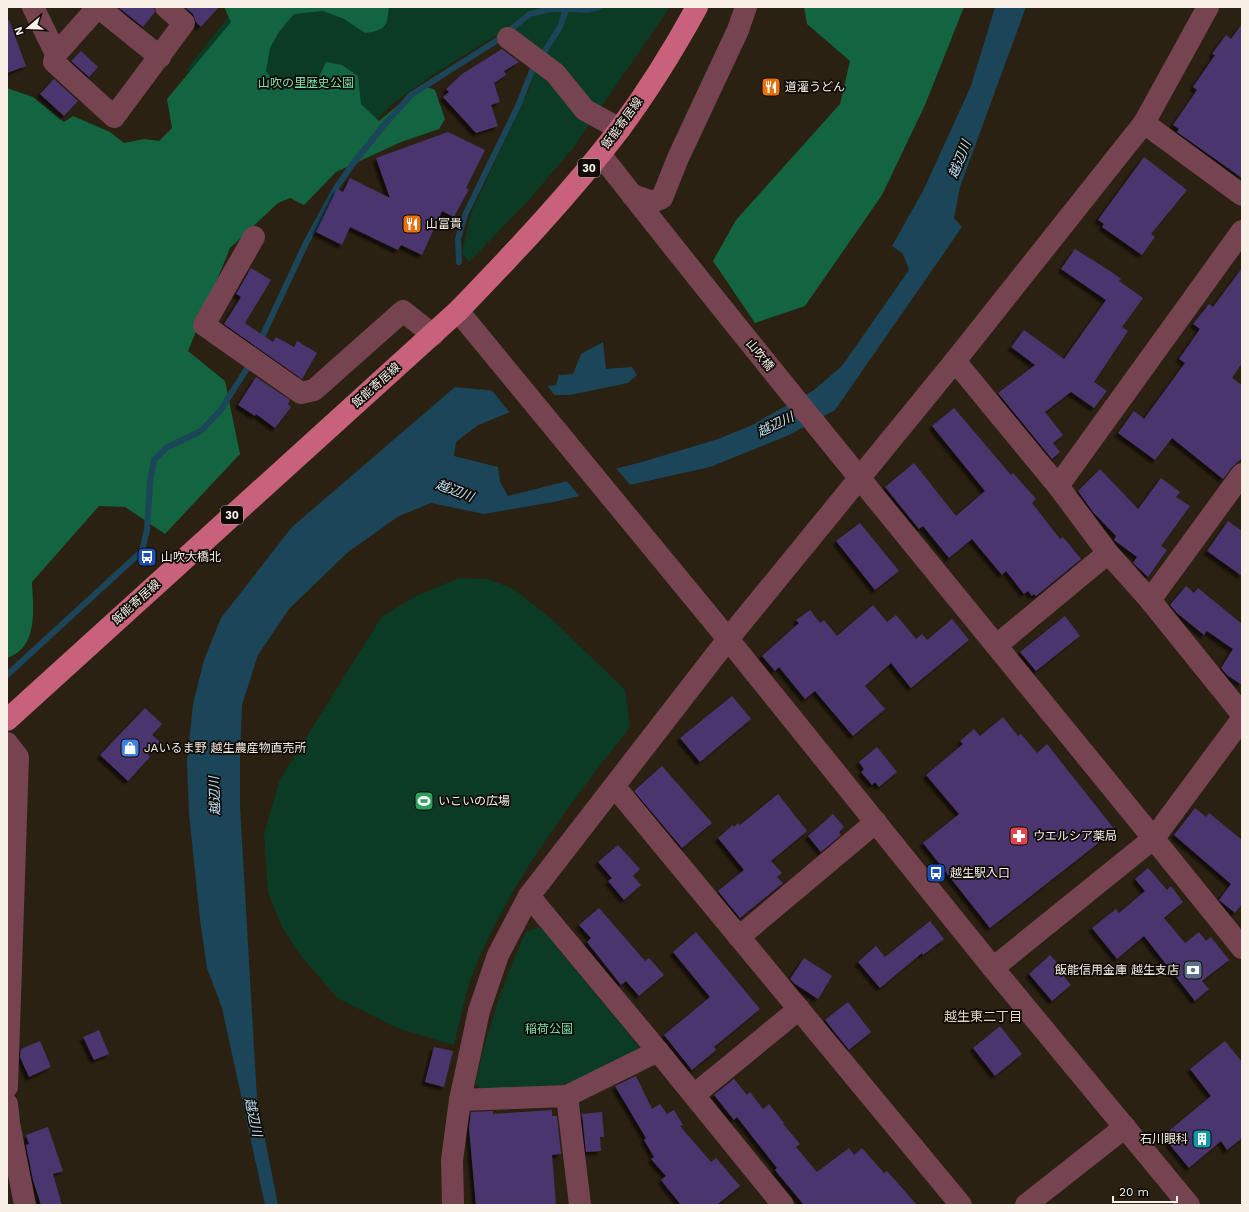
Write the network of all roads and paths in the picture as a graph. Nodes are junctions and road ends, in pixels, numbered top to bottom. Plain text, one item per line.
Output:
1 (33, 7) edge
2 (98, 7) edge
3 (166, 7) edge
4 (697, 7) edge
5 (746, 7) edge
6 (1208, 7) edge
7 (508, 38) dead end
8 (56, 54) junction
9 (160, 56) junction
10 (1144, 123) junction
11 (620, 129) junction
12 (600, 154) junction
13 (632, 195) junction
14 (1242, 195) edge
15 (1242, 231) edge
16 (254, 237) dead end
17 (458, 311) junction
18 (433, 335) junction
19 (955, 361) junction
20 (1242, 474) edge
21 (859, 478) junction
22 (1058, 486) junction
23 (1108, 553) junction
24 (1150, 600) junction
25 (728, 640) junction
26 (997, 645) junction
27 (1242, 714) edge
28 (1242, 719) edge
29 (7, 720) edge
30 (7, 743) edge
31 (615, 787) junction
32 (876, 822) junction
33 (1154, 838) junction
34 (529, 896) junction
35 (739, 937) junction
36 (1242, 948) edge
37 (993, 968) junction
38 (799, 1008) junction
39 (658, 1051) junction
40 (7, 1087) edge
41 (694, 1095) junction
42 (567, 1096) junction
43 (460, 1100) junction
44 (7, 1104) edge
45 (1125, 1127) junction
46 (773, 1202) edge
47 (24, 1205) edge
48 (453, 1205) edge
49 (580, 1205) edge
50 (961, 1205) edge
51 (1026, 1205) edge
52 (1190, 1205) edge

1 - 8 street
2 - 8 street
2 - 9 street
3 - 9 street
4 - 11 main road, 飯能寄居線 / 30
5 - 13 street
6 - 10 street
7 - 11 street
8 - 9 street
10 - 14 street
10 - 19 street
11 - 12 main road, 飯能寄居線 / 30
12 - 13 street, 山吹橋
12 - 17 main road, 飯能寄居線 / 30
13 - 21 street, 山吹橋
15 - 22 street
16 - 18 street
17 - 18 main road, 飯能寄居線 / 30
17 - 25 street
18 - 29 main road, 飯能寄居線 / 30
19 - 21 street
19 - 22 street
20 - 24 street
21 - 25 street
21 - 26 street, 山吹橋
22 - 23 street
23 - 24 street
23 - 26 street
24 - 27 street
25 - 31 street
25 - 32 street
26 - 33 street, 山吹橋
28 - 33 street
30 - 40 street
31 - 34 street
31 - 35 street
32 - 35 street
32 - 37 street
33 - 36 street, 山吹橋
33 - 37 street
34 - 39 street
34 - 43 street
35 - 38 street
37 - 45 street
38 - 41 street
38 - 50 street
39 - 41 street
39 - 42 street
41 - 46 street
42 - 43 street
42 - 49 street
43 - 48 street
44 - 47 street
45 - 51 street
45 - 52 street

